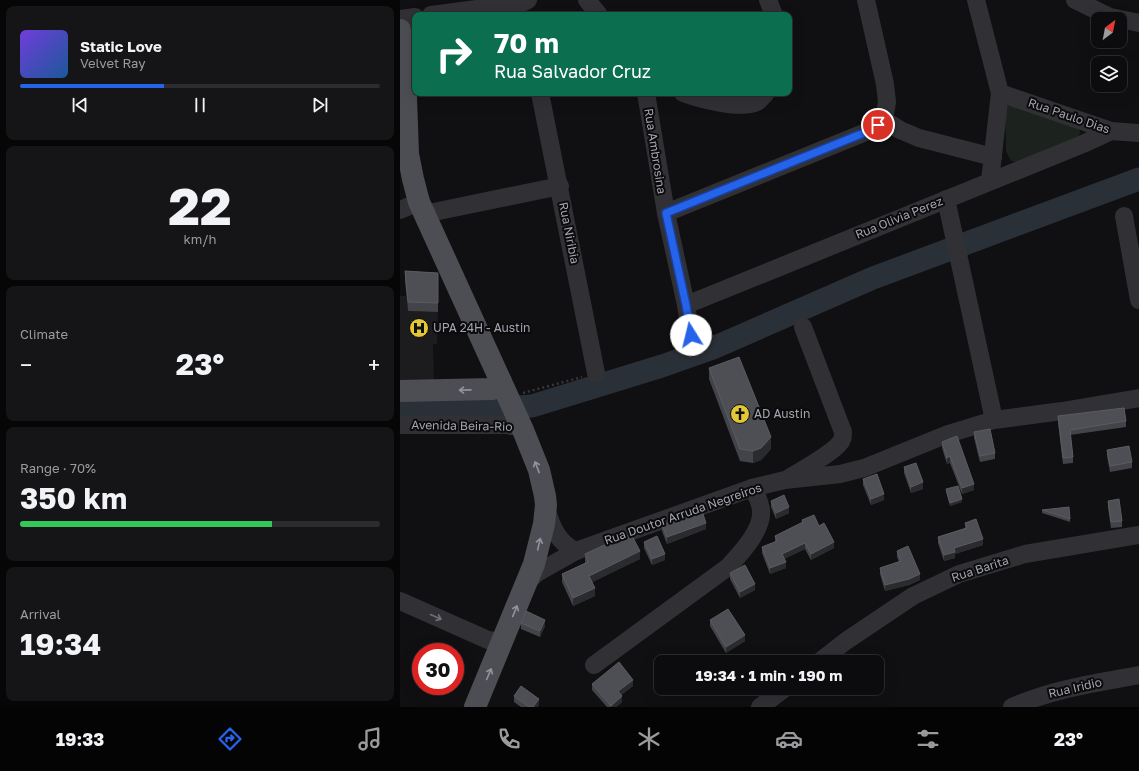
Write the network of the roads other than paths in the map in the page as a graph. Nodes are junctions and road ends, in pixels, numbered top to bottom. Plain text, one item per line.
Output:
1 (587, 0) edge
2 (768, 0) edge
3 (866, 0) edge
4 (976, 0) edge
5 (1075, 0) edge
6 (525, 6) edge
7 (462, 12) edge
8 (597, 12) edge
9 (773, 12) edge
10 (412, 17) edge
11 (400, 19) edge
12 (1139, 23) edge
13 (400, 30) edge
14 (402, 71) edge
15 (1000, 93) junction
16 (541, 96) edge
17 (646, 96) edge
18 (693, 96) edge
19 (763, 96) edge
20 (884, 120) junction
21 (1111, 131) junction
22 (1139, 133) edge
23 (993, 157) junction
24 (990, 181) junction
25 (560, 186) junction
26 (946, 199) junction
27 (414, 209) edge
28 (666, 213) junction
29 (1124, 216) dead end
30 (1139, 300) edge
31 (686, 305) junction
32 (803, 327) dead end
33 (693, 350) dead end
34 (596, 373) road end
35 (400, 391) edge
36 (1139, 398) edge
37 (511, 404) junction
38 (994, 420) junction
39 (400, 425) edge
40 (785, 480) junction
41 (752, 488) junction
42 (546, 505) junction
43 (1139, 535) edge
44 (576, 551) junction
45 (528, 581) junction
46 (400, 601) edge
47 (502, 642) junction
48 (828, 655) edge
49 (594, 664) dead end
50 (1139, 675) edge
51 (776, 695) edge
52 (475, 707) edge
53 (760, 707) edge
54 (1012, 707) edge

1 - 8 street
2 - 9 street
3 - 20 street
4 - 15 street
5 - 12 street
6 - 7 street
10 - 11 street
13 - 14 main road
14 - 27 main road
15 - 21 street, Rua Paulo Dias
15 - 23 street
16 - 25 street, Rua Niribia
17 - 28 street, Rua Ambrosina
18 - 19 street
20 - 23 street
20 - 28 street
21 - 22 street, Rua Paulo Dias
21 - 24 street, Rua Olivia Perez
23 - 24 street
24 - 26 street, Rua Olivia Perez
25 - 27 street
25 - 34 street, Rua Niribia
26 - 31 street, Rua Olivia Perez
26 - 38 street
27 - 37 main road
28 - 31 street, Rua Ambrosina
29 - 30 street
31 - 33 street, Rua Ambrosina
32 - 40 street
37 -> 35 main road
36 - 38 street, Rua Doutor Arruda Negreiros
37 - 39 street, Avenida Beira-Rio
42 -> 37 main road
38 - 40 street, Rua Doutor Arruda Negreiros
40 - 41 street, Rua Doutor Arruda Negreiros
41 - 44 street, Rua Doutor Arruda Negreiros
41 - 49 street
42 - 44 street
45 -> 42 main road
43 - 48 street, Rua Barita
44 - 45 street, Rua Doutor Arruda Negreiros
47 -> 45 main road
46 -> 47 street
52 -> 47 main road
50 - 54 street, Rua Iridio
51 - 53 street

